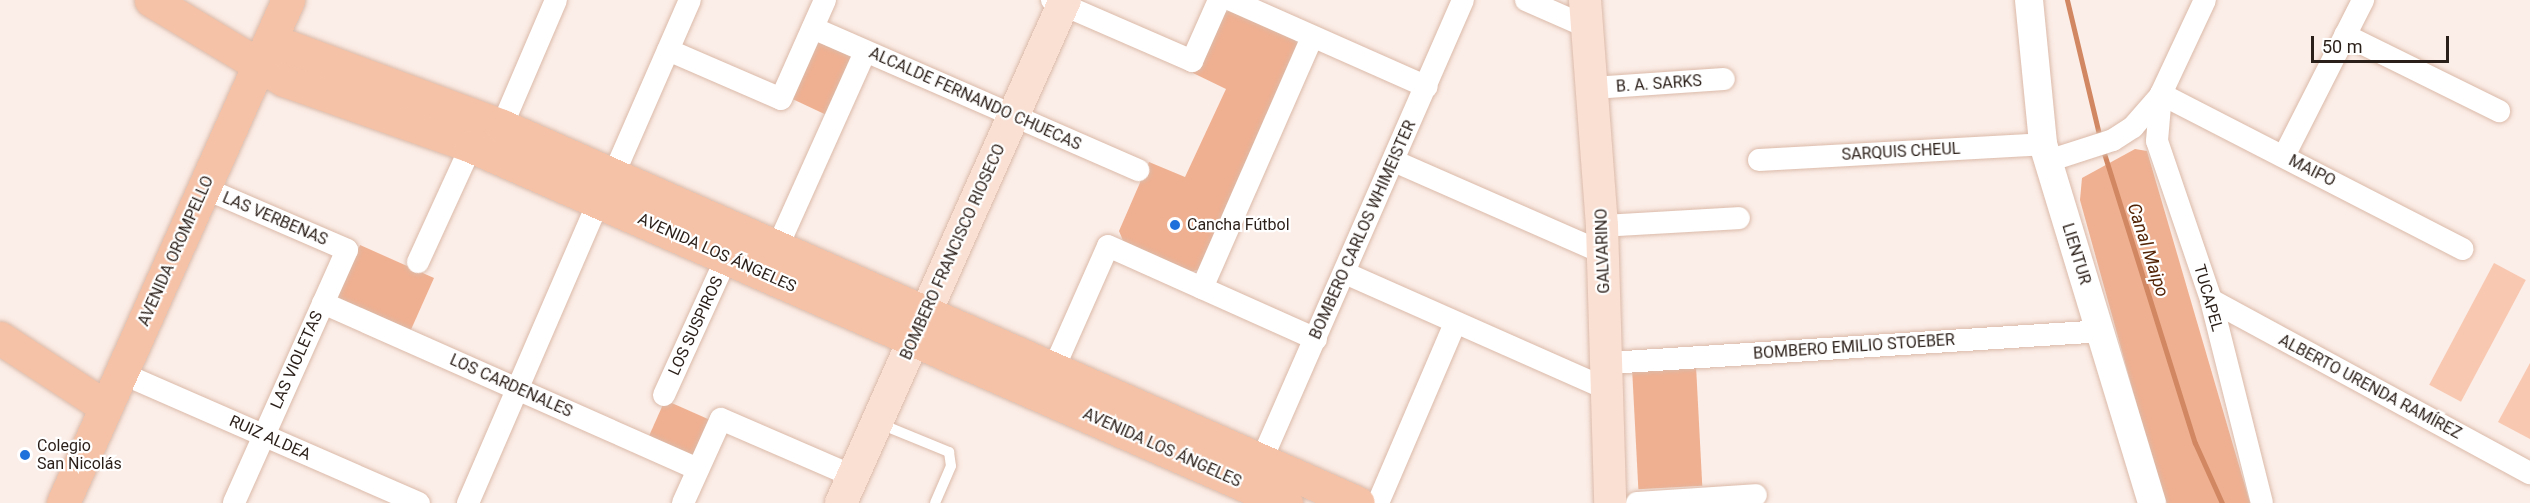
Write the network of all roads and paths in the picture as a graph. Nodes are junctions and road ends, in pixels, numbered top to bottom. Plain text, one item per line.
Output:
1 (151, 0) edge
2 (288, 0) edge
3 (690, 0) edge
4 (825, 0) edge
5 (1219, 0) edge
6 (1231, 0) edge
7 (1463, 0) edge
8 (1526, 0) edge
9 (2029, 0) edge
10 (2205, 0) edge
11 (2363, 0) edge
12 (550, 2) edge
13 (1060, 2) edge
14 (1585, 13) edge
15 (813, 28) junction
16 (2345, 35) junction
17 (1312, 37) junction
18 (668, 50) junction
19 (865, 51) junction
20 (263, 54) junction
21 (1724, 79) dead end
22 (1426, 87) junction
23 (1593, 88) junction
24 (2162, 93) junction
25 (2499, 111) dead end
26 (1013, 117) junction
27 (502, 126) junction
28 (471, 146) junction
29 (2045, 153) junction
30 (2284, 156) junction
31 (1759, 160) dead end
32 (1394, 161) junction
33 (1138, 170) dead end
34 (204, 188) junction
35 (606, 188) junction
36 (1739, 218) dead end
37 (1602, 239) junction
38 (777, 248) junction
39 (2463, 249) dead end
40 (347, 250) joint
41 (728, 257) junction
42 (418, 262) dead end
43 (1344, 273) junction
44 (1202, 288) junction
45 (2211, 300) junction
46 (323, 303) junction
47 (1455, 323) junction
48 (920, 327) junction
49 (2099, 331) junction
50 (0, 338) edge
51 (1316, 339) junction
52 (1054, 368) junction
53 (121, 373) junction
54 (1608, 376) junction
55 (519, 390) junction
56 (664, 395) dead end
57 (106, 407) junction
58 (877, 422) junction
59 (263, 435) junction
60 (698, 469) junction
61 (2530, 473) edge
62 (1252, 483) edge
63 (847, 490) edge
64 (1756, 495) dead end
65 (386, 496) edge
66 (63, 503) edge
67 (234, 503) edge
68 (419, 503) edge
69 (468, 503) edge
70 (683, 503) edge
71 (935, 503) edge
72 (1286, 503) edge
73 (1358, 503) edge
74 (1378, 503) edge
75 (1610, 503) edge
76 (1637, 503) edge
77 (2152, 503) edge
78 (2262, 503) edge

1 - 20 main road, AVENIDA LOS ÁNGELES
2 - 20 main road, AVENIDA OROMPELLO
3 - 18 street
4 - 15 street
5 - 13 street
6 - 17 street
7 - 22 street, BOMBERO CARLOS WHIMEISTER
8 - 14 street
9 - 29 street, LIENTUR
10 - 24 street, TUCAPEL
11 - 16 street
12 - 27 street
13 - 26 main road, BOMBERO FRANCISCO RIOSECO
14 - 23 main road, GALVARINO
15 - 18 street
15 - 19 street, ALCALDE FERNANDO CHUECAS
16 - 25 street
16 - 30 street
17 - 22 street
17 - 44 street
18 - 35 street
19 - 26 street, ALCALDE FERNANDO CHUECAS
19 - 38 street
20 - 27 main road, AVENIDA LOS ÁNGELES
20 - 28 main road, AVENIDA LOS ÁNGELES
20 - 34 main road, AVENIDA OROMPELLO
21 - 23 street, B. A. SARKS
22 - 32 street, BOMBERO CARLOS WHIMEISTER
23 - 37 main road, GALVARINO
24 - 29 street, TUCAPEL
24 - 30 street, MAIPO
24 - 45 street, TUCAPEL
26 - 33 street, ALCALDE FERNANDO CHUECAS
26 - 48 main road, BOMBERO FRANCISCO RIOSECO
27 - 35 main road, AVENIDA LOS ÁNGELES
28 - 35 main road, AVENIDA LOS ÁNGELES
28 - 42 street
29 - 31 street, SARQUIS CHEUL
29 - 49 street, LIENTUR
30 - 39 street, MAIPO
32 - 37 street
32 - 43 street, BOMBERO CARLOS WHIMEISTER
34 - 40 street, LAS VERBENAS
34 - 53 main road, AVENIDA OROMPELLO
35 - 38 main road, AVENIDA LOS ÁNGELES
35 - 41 main road, AVENIDA LOS ÁNGELES
35 - 55 street
36 - 37 street
37 - 54 main road, GALVARINO
38 - 48 main road, AVENIDA LOS ÁNGELES
40 - 46 street, LAS VIOLETAS
41 - 48 main road, AVENIDA LOS ÁNGELES
41 - 56 street, LOS SUSPIROS
43 - 47 street, BOMBERO EMILIO STOEBER
43 - 51 street, BOMBERO CARLOS WHIMEISTER
44 - 51 street
44 - 52 street
45 - 61 street, ALBERTO URENDA RAMÍREZ
45 - 78 street, TUCAPEL
46 - 55 street, LOS CARDENALES
46 - 59 street, LAS VIOLETAS
47 - 54 street, BOMBERO EMILIO STOEBER
47 - 74 street
48 - 52 main road, AVENIDA LOS ÁNGELES
48 - 58 main road, BOMBERO FRANCISCO RIOSECO
48 - 62 main road, AVENIDA LOS ÁNGELES
49 - 54 street, BOMBERO EMILIO STOEBER
49 - 77 street, LIENTUR
50 - 57 main road
51 - 62 street, BOMBERO CARLOS WHIMEISTER
52 - 62 main road, AVENIDA LOS ÁNGELES
53 - 57 main road, AVENIDA OROMPELLO
53 - 59 street, RUIZ ALDEA
54 - 75 main road, GALVARINO
55 - 60 street, LOS CARDENALES
55 - 69 street
57 - 66 main road, AVENIDA OROMPELLO
58 - 63 main road, BOMBERO FRANCISCO RIOSECO
58 - 71 lane
59 - 65 street, RUIZ ALDEA
59 - 67 street, LAS VIOLETAS
60 - 63 street
60 - 70 street
62 - 72 main road, AVENIDA LOS ÁNGELES
62 - 73 main road, AVENIDA LOS ÁNGELES
64 - 76 street
65 - 68 street, RUIZ ALDEA

